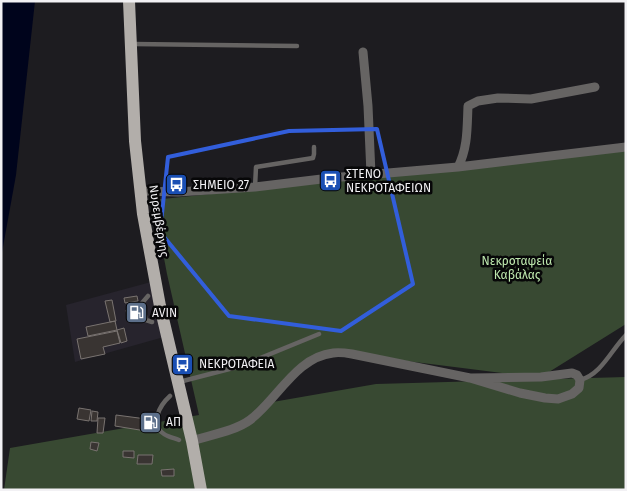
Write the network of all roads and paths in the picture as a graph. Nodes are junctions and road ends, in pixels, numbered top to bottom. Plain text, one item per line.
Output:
1 (129, 1) edge
2 (131, 44) junction
3 (297, 46) dead end
4 (362, 52) dead end
5 (595, 87) dead end
6 (626, 147) edge
7 (314, 148) dead end
8 (458, 167) junction
9 (372, 174) junction
10 (255, 187) junction
11 (140, 191) junction
12 (148, 296) dead end
13 (152, 322) dead end
14 (319, 334) dead end
15 (626, 336) edge
16 (470, 378) junction
17 (580, 380) junction
18 (178, 382) junction
19 (170, 396) dead end
20 (186, 440) junction
21 (201, 490) edge

1 - 2 main road, Νυρεμβέργης
2 - 3 lane
2 - 11 main road, Νυρεμβέργης
4 - 9 street
5 - 8 street
6 - 8 street
7 - 10 lane
8 - 9 street
9 - 10 street
10 - 11 street
11 - 18 main road, Νυρεμβέργης
12 - 13 lane
14 - 18 lane
15 - 17 lane
16 - 17 street
16 - 17 street
16 - 20 street
18 - 20 main road, Νυρεμβέργης
19 - 20 lane
20 - 21 main road, Νυρεμβέργης

